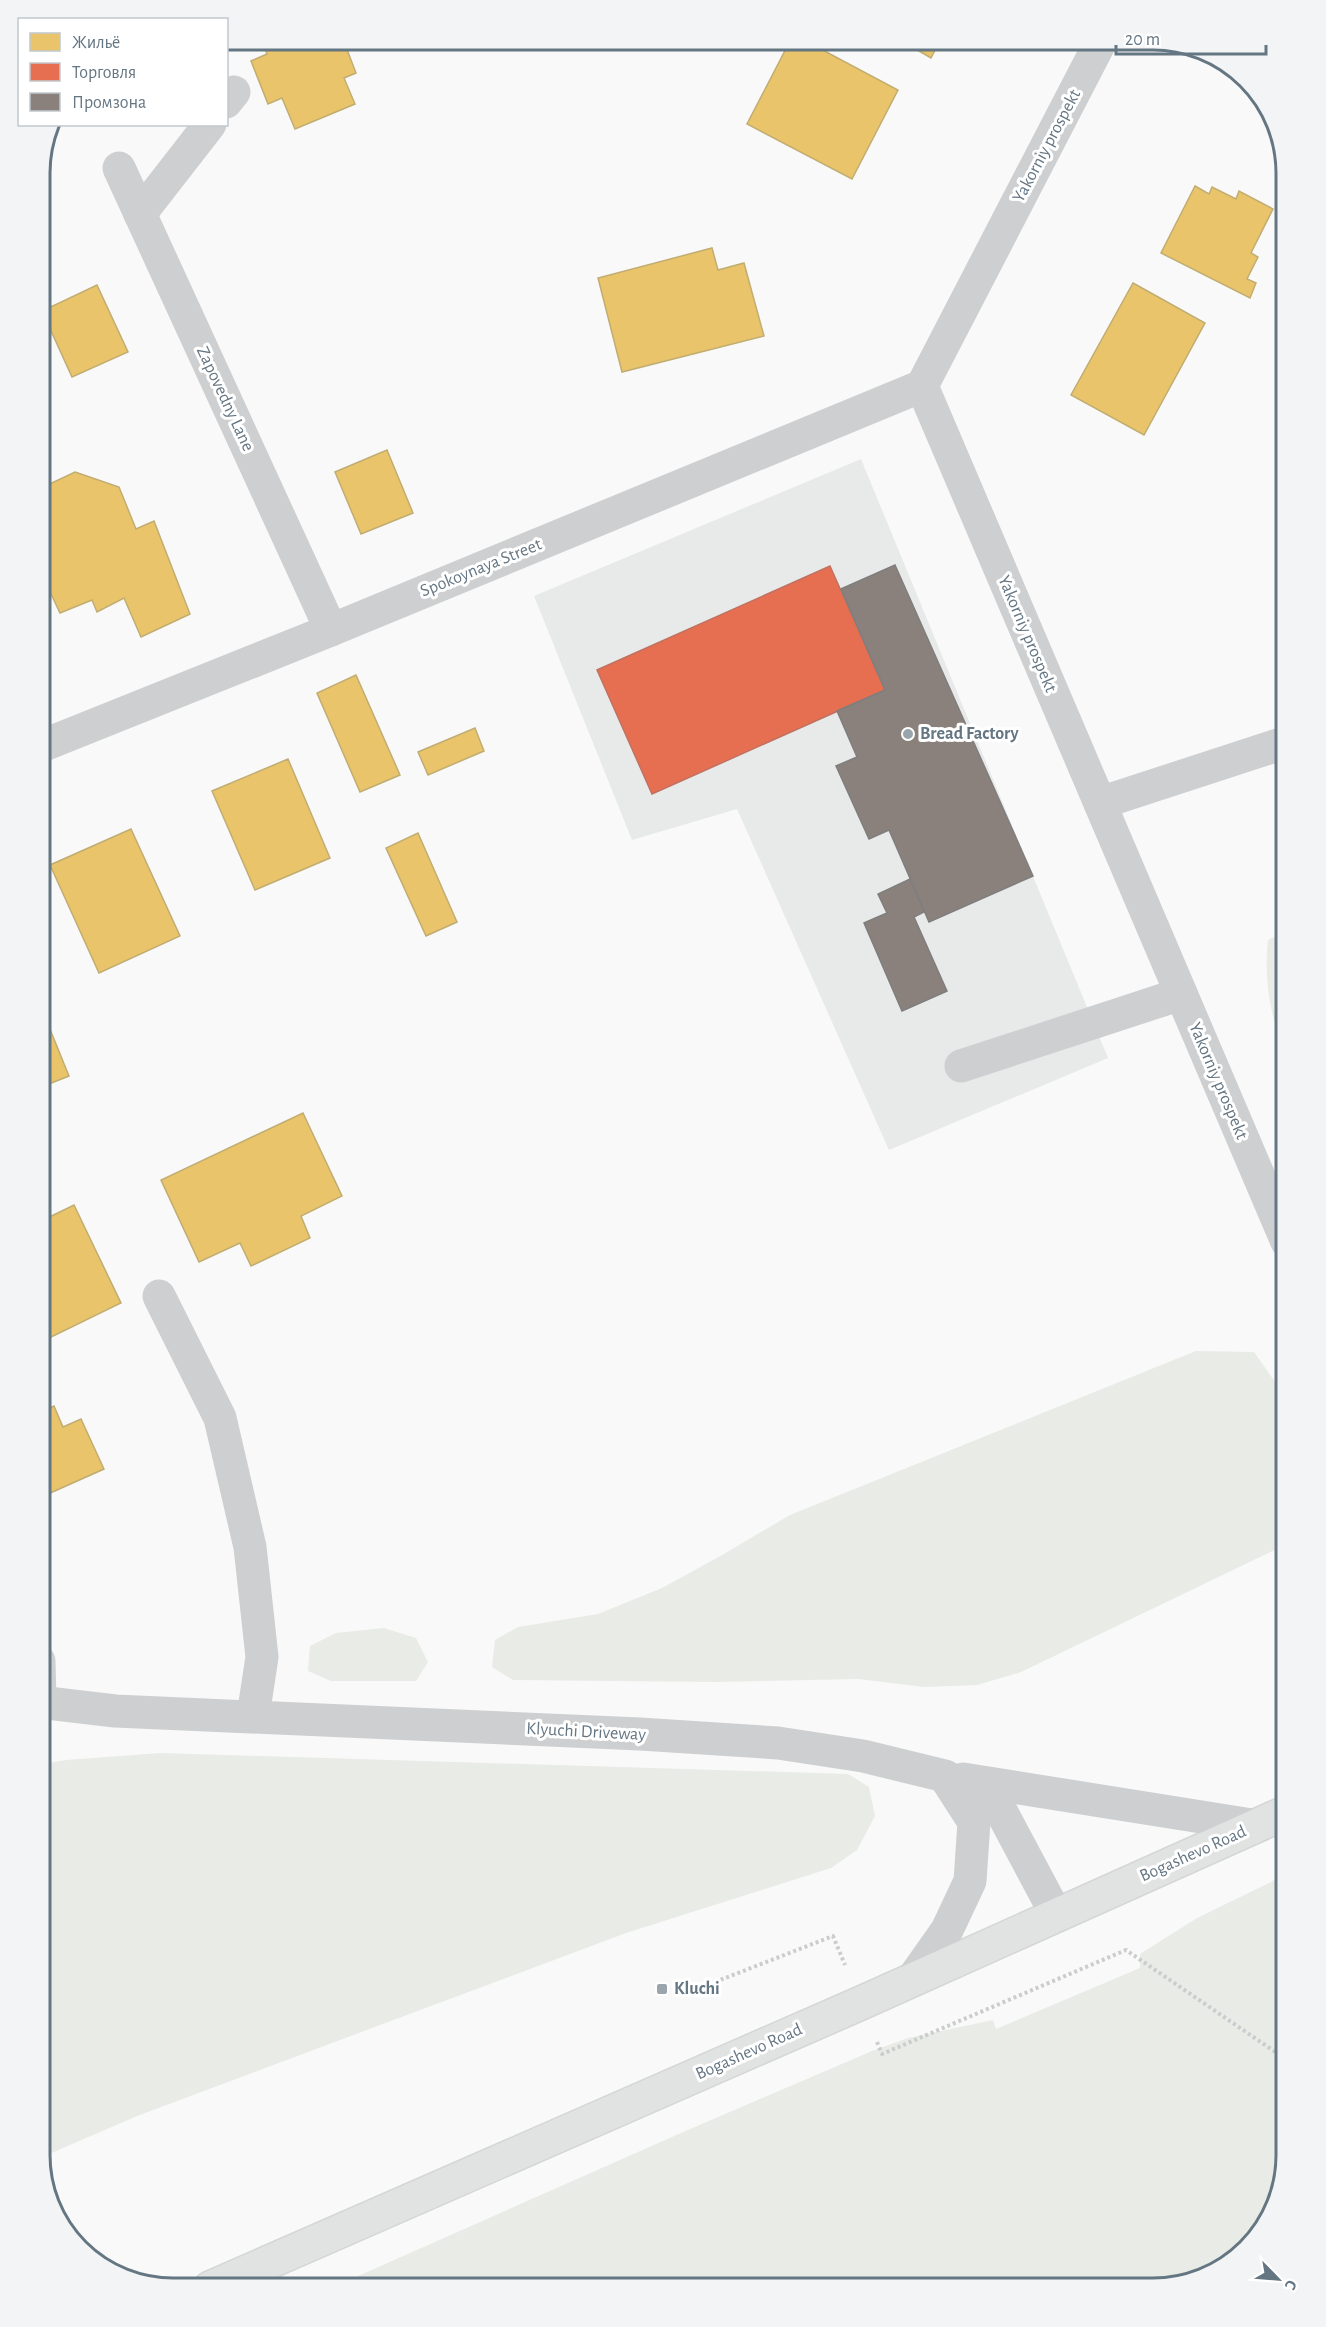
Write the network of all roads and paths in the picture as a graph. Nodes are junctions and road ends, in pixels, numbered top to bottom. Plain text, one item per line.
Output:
1 (1096, 50) edge
2 (208, 126) edge
3 (119, 168) dead end
4 (140, 214) junction
5 (922, 386) junction
6 (331, 630) junction
7 (50, 743) edge
8 (1276, 746) edge
9 (1100, 803) junction
10 (1181, 994) junction
11 (961, 1066) dead end
12 (1276, 1216) edge
13 (159, 1296) dead end
14 (50, 1703) edge
15 (253, 1716) junction
16 (945, 1776) junction
17 (1276, 1817) edge
18 (1258, 1826) junction
19 (1057, 1916) junction
20 (846, 1968) dead end
21 (911, 1980) junction
22 (716, 1982) dead end
23 (875, 2038) dead end
24 (1276, 2052) edge
25 (235, 2277) edge

1 - 5 street, Yakorniy prospekt
2 - 4 street
3 - 4 street, Zapovedny Lane
4 - 6 street, Zapovedny Lane
5 - 6 street, Spokoynaya Street
5 - 9 street, Yakorniy prospekt
6 - 7 street, Spokoynaya Street
8 - 9 street
9 - 10 street, Yakorniy prospekt
10 - 11 street
10 - 12 street, Yakorniy prospekt
13 - 15 street
14 - 15 street, Klyuchi Driveway
15 - 16 street, Klyuchi Driveway
16 - 18 street
16 - 19 street, Klyuchi Driveway
16 - 21 street
17 - 18 main road, Bogashevo Road
18 - 19 main road, Bogashevo Road
19 - 21 main road, Bogashevo Road
20 - 22 path
21 - 25 main road, Bogashevo Road
23 - 24 path

